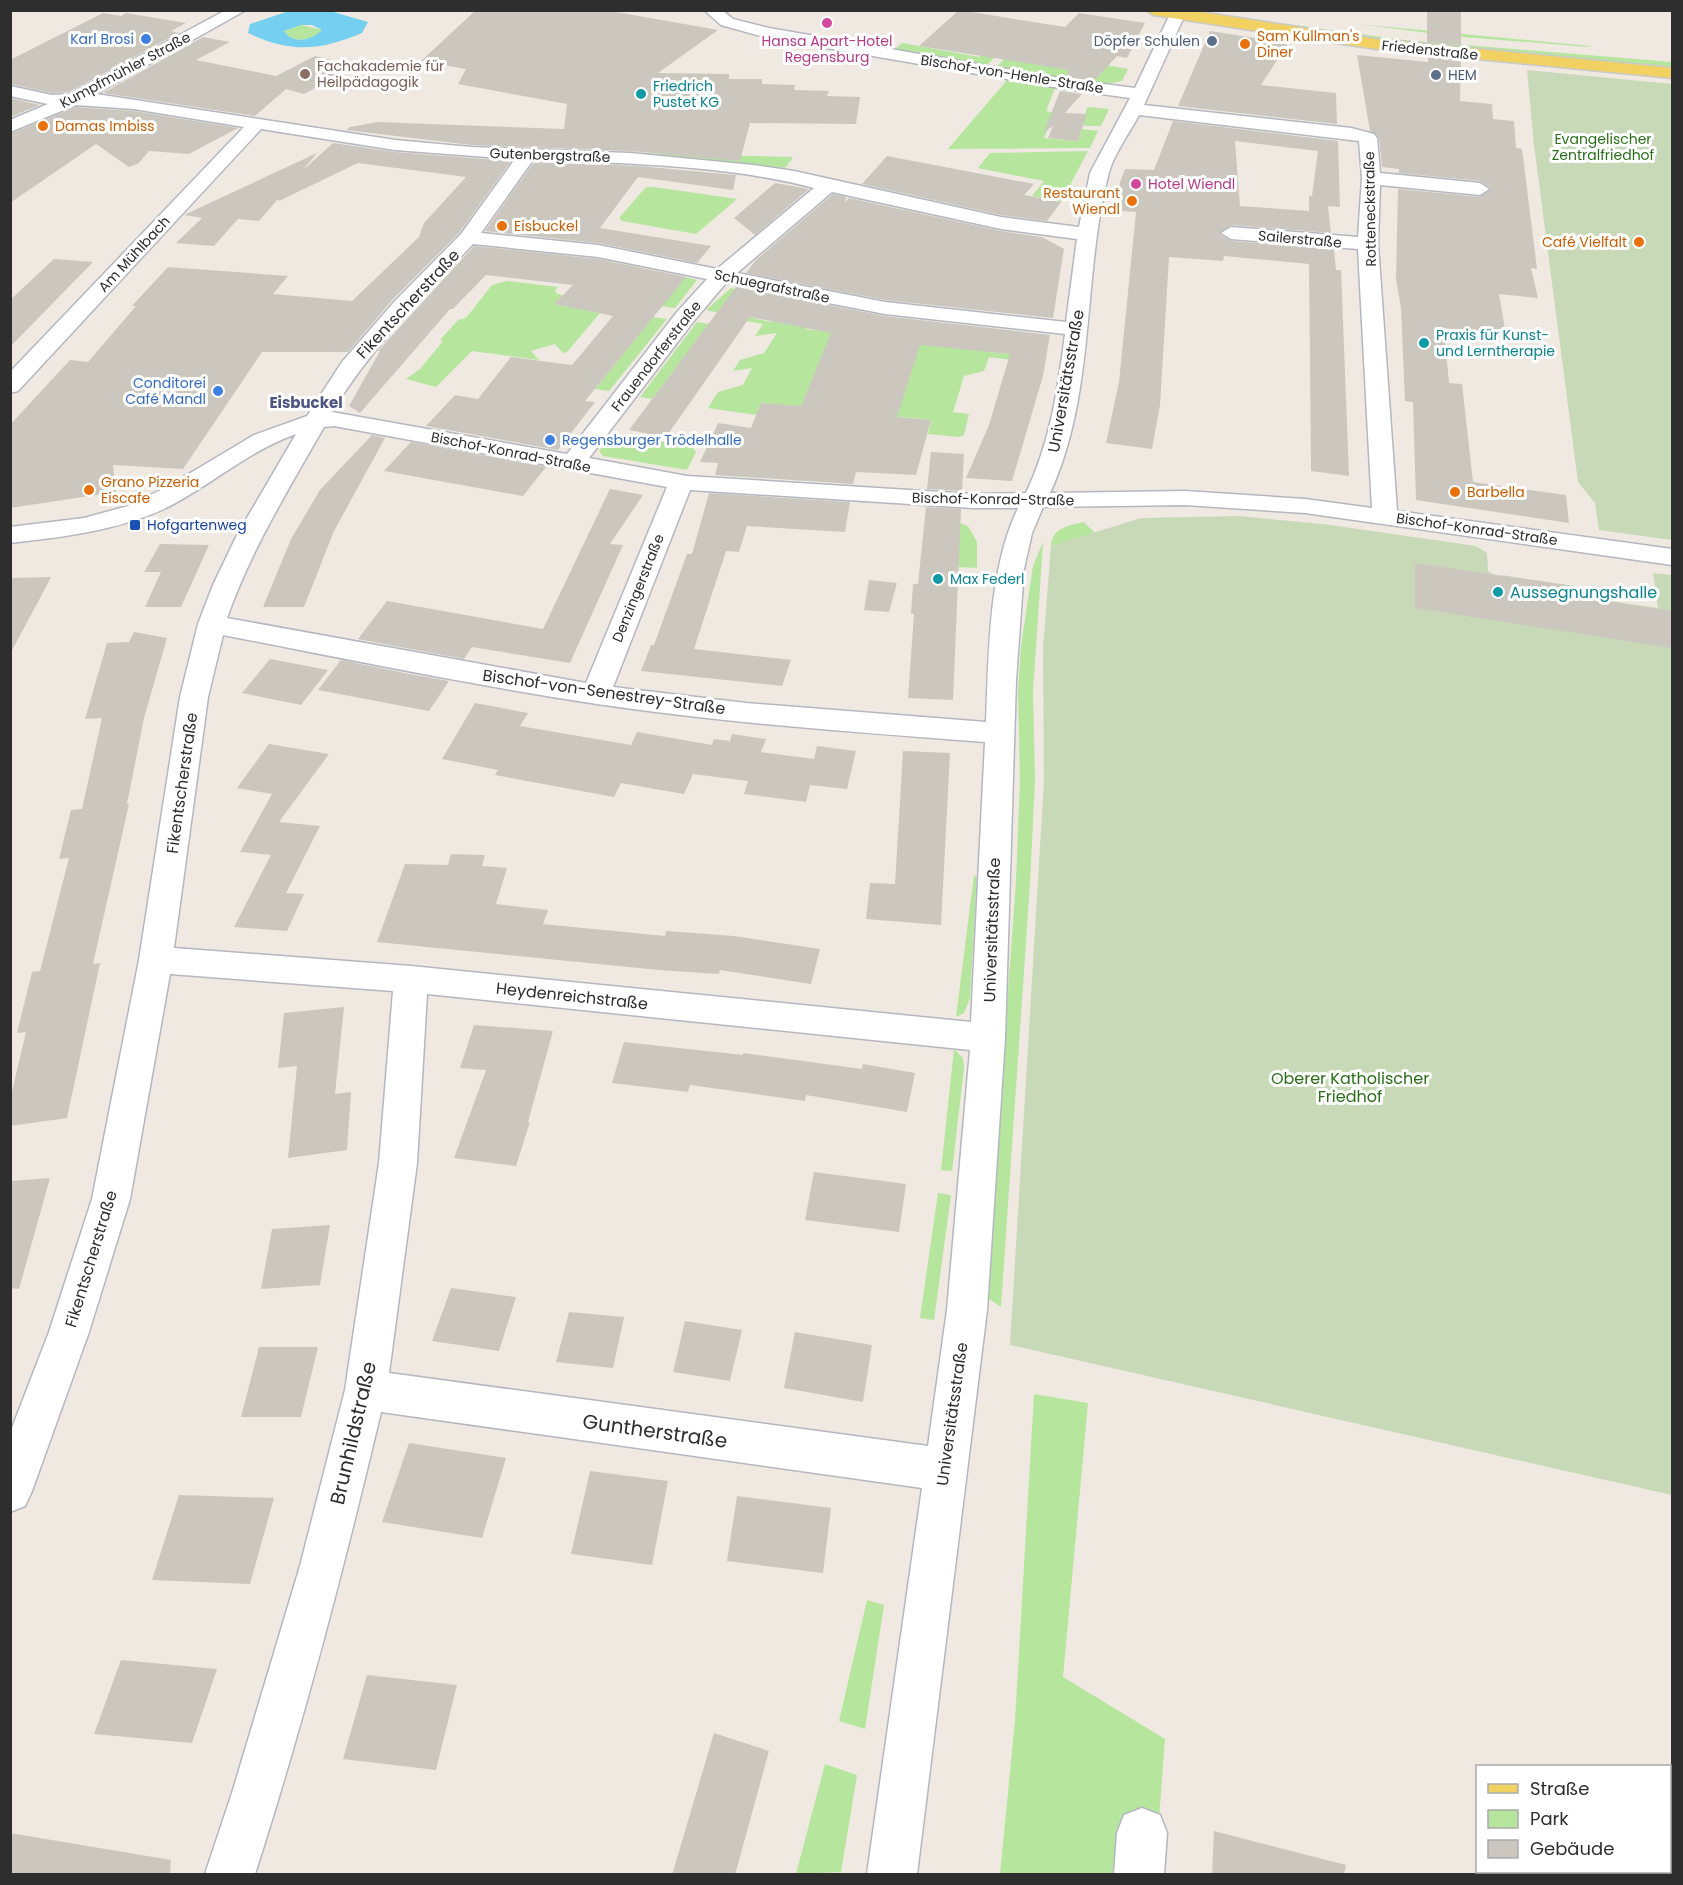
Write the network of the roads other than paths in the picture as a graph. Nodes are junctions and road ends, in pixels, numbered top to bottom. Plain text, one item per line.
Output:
1 (239, 10) edge
2 (711, 10) edge
3 (1153, 10) edge
4 (1224, 10) edge
5 (1179, 12) edge
6 (1672, 60) edge
7 (1672, 73) edge
8 (10, 91) edge
9 (74, 99) junction
10 (1137, 101) junction
11 (257, 123) junction
12 (10, 127) edge
13 (526, 154) junction
14 (1371, 178) junction
15 (829, 185) junction
16 (1480, 189) dead end
17 (1231, 233) dead end
18 (1087, 234) junction
19 (468, 238) junction
20 (1368, 244) junction
21 (722, 276) junction
22 (1076, 329) junction
23 (10, 386) edge
24 (316, 420) junction
25 (572, 464) junction
26 (681, 482) junction
27 (1034, 502) junction
28 (1385, 517) junction
29 (10, 535) edge
30 (1672, 556) edge
31 (212, 624) junction
32 (596, 694) junction
33 (1000, 733) junction
34 (156, 960) junction
35 (411, 979) junction
36 (988, 1038) junction
37 (366, 1390) junction
38 (944, 1470) junction
39 (10, 1491) edge
40 (230, 1875) edge
41 (892, 1875) edge

1 - 9 street, Kumpfmühler Straße
2 - 10 street, Bischof-von-Henle-Straße
3 - 5 main road, Friedenstraße
4 - 6 main road, Friedenstraße
5 - 7 main road, Friedenstraße
5 - 10 street, Universitätsstraße
8 - 9 street, Gutenbergstraße
9 - 11 street, Gutenbergstraße
9 - 12 street, Kumpfmühler Straße
10 - 14 street, Rotteneckstraße
10 - 18 street, Universitätsstraße
11 - 13 street, Gutenbergstraße
11 - 23 street, Am Mühlbach
13 - 15 street, Gutenbergstraße
13 - 19 street, Fikentscherstraße
14 - 16 street
14 - 20 street, Rotteneckstraße
15 - 18 street, Gutenbergstraße
15 - 21 street, Frauendorferstraße
17 - 20 street, Sailerstraße
18 - 22 street, Universitätsstraße
19 - 21 street, Schuegrafstraße
19 - 24 street, Fikentscherstraße
20 - 28 street, Rotteneckstraße
21 - 22 street, Schuegrafstraße
21 - 25 street, Frauendorferstraße
22 - 27 street, Universitätsstraße
24 - 25 street, Bischof-Konrad-Straße
24 - 29 street
24 - 31 street, Fikentscherstraße
25 - 26 street, Bischof-Konrad-Straße
26 - 27 street, Bischof-Konrad-Straße
26 - 32 street, Denzingerstraße
27 - 28 street, Bischof-Konrad-Straße
27 - 33 street, Universitätsstraße
28 - 30 street, Bischof-Konrad-Straße
31 - 32 street, Bischof-von-Senestrey-Straße
31 - 34 street, Fikentscherstraße
32 - 33 street, Bischof-von-Senestrey-Straße
33 - 36 street, Universitätsstraße
34 - 35 street, Heydenreichstraße
34 - 39 street, Fikentscherstraße
35 - 36 street, Heydenreichstraße
35 - 37 street, Brunhildstraße
36 - 38 street, Universitätsstraße
37 - 38 street, Guntherstraße
37 - 40 street, Brunhildstraße
38 - 41 street, Universitätsstraße

